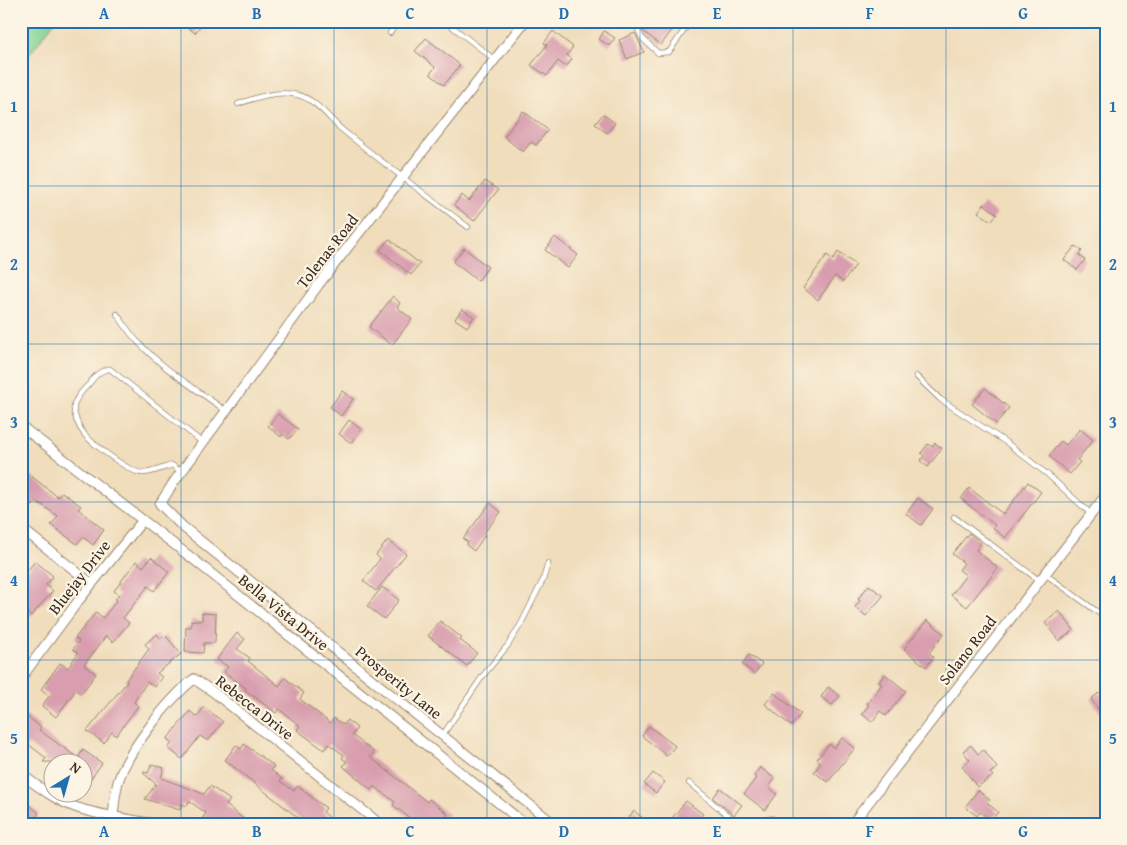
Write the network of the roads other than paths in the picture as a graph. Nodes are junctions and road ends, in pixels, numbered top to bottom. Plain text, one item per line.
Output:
1 (398, 21) edge
2 (445, 21) edge
3 (525, 21) edge
4 (634, 21) edge
5 (686, 21) edge
6 (390, 33) dead end
7 (495, 60) junction
8 (238, 104) dead end
9 (403, 178) junction
10 (468, 227) dead end
11 (117, 314) dead end
12 (916, 376) dead end
13 (226, 411) junction
14 (21, 426) edge
15 (203, 443) junction
16 (181, 472) junction
17 (1105, 497) edge
18 (160, 504) joint
19 (1091, 514) junction
20 (954, 517) dead end
21 (143, 520) junction
22 (21, 528) edge
23 (548, 563) dead end
24 (1043, 577) junction
25 (92, 584) junction
26 (1106, 618) edge
27 (21, 678) edge
28 (442, 736) junction
29 (21, 774) edge
30 (688, 784) dead end
31 (113, 817) junction
32 (155, 824) edge
33 (380, 824) edge
34 (526, 824) edge
35 (554, 824) edge
36 (738, 824) edge
37 (759, 824) edge
38 (784, 824) edge
39 (852, 824) edge

1 - 6 lane
2 - 7 lane
3 - 7 street, Tolenas Road
4 - 5 lane
7 - 9 street, Tolenas Road
8 - 9 lane
9 - 10 lane
9 - 13 street, Tolenas Road
11 - 13 lane
12 - 19 lane
13 - 15 street, Tolenas Road
14 - 21 street, Bella Vista Drive
15 - 16 street, Tolenas Road
15 - 16 lane
16 - 18 street, Tolenas Road
17 - 19 street, Solano Road
18 - 28 street, Prosperity Lane
19 - 24 street, Solano Road
20 - 24 lane
21 - 25 street, Bluejay Drive
21 - 34 street, Bella Vista Drive
22 - 25 street
23 - 28 lane
24 - 26 lane
24 - 39 street, Solano Road
25 - 27 street, Bluejay Drive
28 - 35 street, Prosperity Lane
29 - 31 street
30 - 36 lane
31 - 32 street
31 - 33 street, Rebecca Drive
37 - 38 lane

